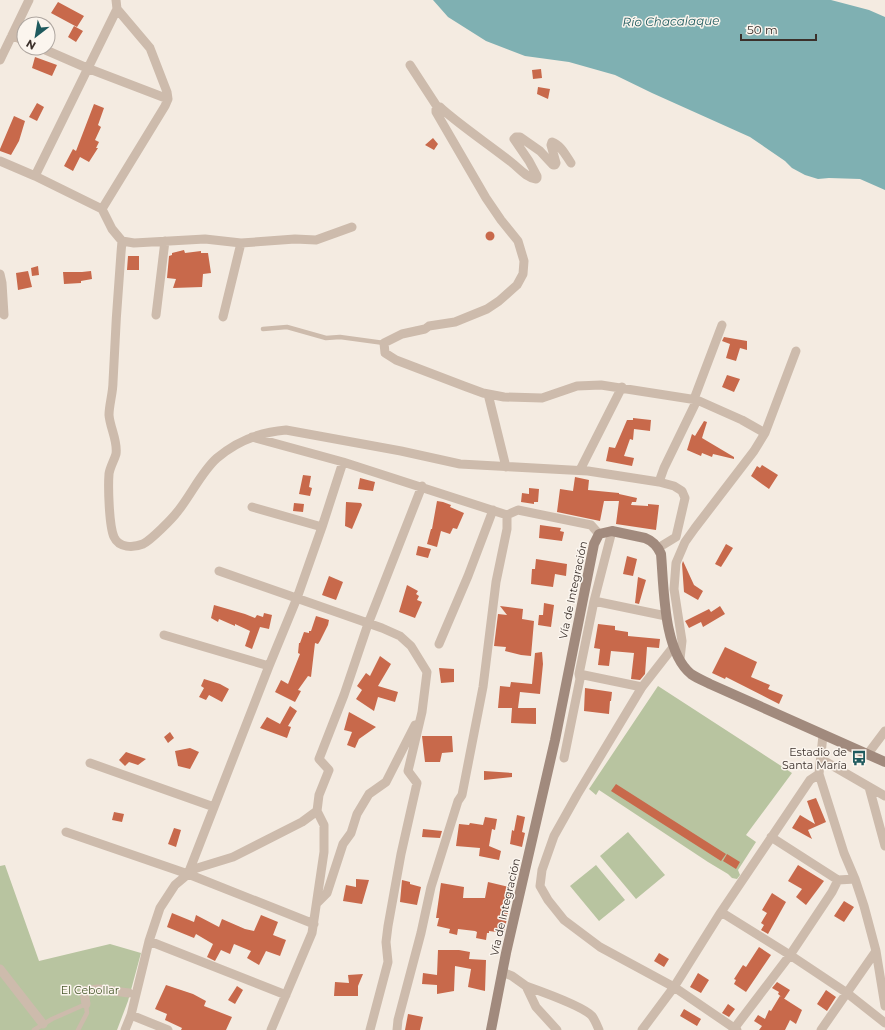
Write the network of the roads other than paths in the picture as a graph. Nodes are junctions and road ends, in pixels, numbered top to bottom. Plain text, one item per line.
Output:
1 (29, 0) edge
2 (116, 5) edge
3 (12, 35) junction
4 (16, 37) edge
5 (56, 55) edge
6 (0, 60) edge
7 (410, 64) dead end
8 (87, 68) junction
9 (168, 99) junction
10 (438, 108) junction
11 (0, 161) edge
12 (571, 163) dead end
13 (35, 176) junction
14 (102, 209) junction
15 (352, 227) dead end
16 (122, 241) junction
17 (165, 242) junction
18 (241, 243) junction
19 (0, 274) edge
20 (4, 315) dead end
21 (156, 315) dead end
22 (223, 317) dead end
23 (722, 325) dead end
24 (263, 329) dead end
25 (384, 343) junction
26 (796, 351) dead end
27 (622, 387) junction
28 (488, 394) junction
29 (695, 400) junction
30 (765, 434) junction
31 (252, 437) junction
32 (343, 462) junction
33 (506, 467) junction
34 (580, 470) junction
35 (658, 482) junction
36 (422, 486) junction
37 (252, 507) dead end
38 (493, 510) junction
39 (507, 515) junction
40 (322, 527) junction
41 (612, 532) junction
42 (599, 534) junction
43 (658, 548) junction
44 (219, 572) dead end
45 (297, 598) junction
46 (594, 601) junction
47 (666, 616) junction
48 (368, 624) junction
49 (164, 635) dead end
50 (439, 644) dead end
51 (674, 646) junction
52 (680, 659) junction
53 (269, 666) junction
54 (579, 674) junction
55 (642, 687) junction
56 (422, 712) junction
57 (885, 731) edge
58 (823, 735) junction
59 (868, 755) junction
60 (564, 758) dead end
61 (821, 759) junction
62 (885, 762) edge
63 (90, 763) dead end
64 (819, 774) junction
65 (869, 787) junction
66 (885, 796) edge
67 (214, 806) junction
68 (317, 811) junction
69 (66, 832) dead end
70 (771, 838) junction
71 (885, 846) edge
72 (188, 874) junction
73 (855, 879) junction
74 (838, 880) junction
75 (317, 903) junction
76 (721, 912) junction
77 (314, 924) junction
78 (149, 941) junction
79 (876, 951) junction
80 (790, 955) junction
81 (0, 969) edge
82 (502, 972) junction
83 (526, 986) junction
84 (674, 987) junction
85 (129, 993) dead end
86 (847, 993) junction
87 (286, 995) junction
88 (86, 1004) junction
89 (885, 1006) edge
90 (131, 1015) junction
91 (885, 1023) edge
92 (42, 1024) junction
93 (735, 1029) edge
94 (34, 1030) edge
95 (78, 1030) edge
96 (125, 1030) edge
97 (168, 1030) edge
98 (271, 1030) edge
99 (370, 1030) edge
100 (397, 1030) edge
101 (491, 1030) edge
102 (557, 1030) edge
103 (599, 1030) edge
104 (642, 1030) edge
105 (821, 1030) edge

1 - 3 street
2 - 8 street
2 - 9 street
3 - 4 street
3 - 6 street
5 - 8 street
7 - 10 street
8 - 9 street
8 - 13 street
9 - 14 street
10 - 12 street
10 - 25 street
11 - 13 street
13 - 14 street
14 - 16 street
15 - 18 street
16 - 17 street
16 - 31 street
17 - 18 street
17 - 21 street
18 - 22 street
19 - 20 street
23 - 29 street
24 - 25 lane
25 - 28 street
26 - 30 street
27 - 28 street
27 - 29 street
27 - 34 street
28 - 33 street
29 - 30 street
29 - 35 street
30 - 52 street
31 - 32 street
31 - 33 street
32 - 36 street
32 - 40 street
33 - 34 street
34 - 35 street
35 - 43 street
36 - 38 street
36 - 48 street
37 - 40 street
38 - 39 street
38 - 50 street
39 - 42 street
39 - 100 street
40 - 45 street
41 - 42 main road, Vía de Integración
41 - 43 main road, Vía de Integración
41 - 46 street
42 - 82 main road, Vía de Integración
43 - 47 main road
44 - 45 street
45 - 48 street
45 - 53 street
46 - 47 street
46 - 54 street
47 - 51 main road
48 - 56 street
48 - 68 street
49 - 53 street
51 - 52 main road
51 - 55 street
52 - 58 main road
53 - 67 street
54 - 55 street
54 - 60 street
55 - 84 street
56 - 75 street
56 - 99 street
57 - 59 street
58 - 59 main road
58 - 61 street
59 - 62 main road
61 - 64 street
61 - 65 street
63 - 67 street
64 - 70 street
64 - 73 street
65 - 66 street
65 - 71 street
67 - 72 street
68 - 72 street
68 - 75 street
69 - 72 street
70 - 74 street
70 - 76 street
72 - 77 street
72 - 78 street
73 - 74 street
73 - 79 street
74 - 80 street
75 - 77 street
76 - 80 street
76 - 84 street
77 - 87 street
78 - 87 street
78 - 90 street
79 - 86 street
79 - 89 street
80 - 86 street
80 - 93 street
81 - 92 street
82 - 83 street
82 - 101 main road, Vía de Integración
83 - 102 street
83 - 103 street
84 - 93 street
84 - 104 street
85 - 88 street
86 - 91 street
86 - 105 street
87 - 98 street
88 - 92 lane
88 - 95 lane
90 - 96 street
90 - 97 street
92 - 94 lane

